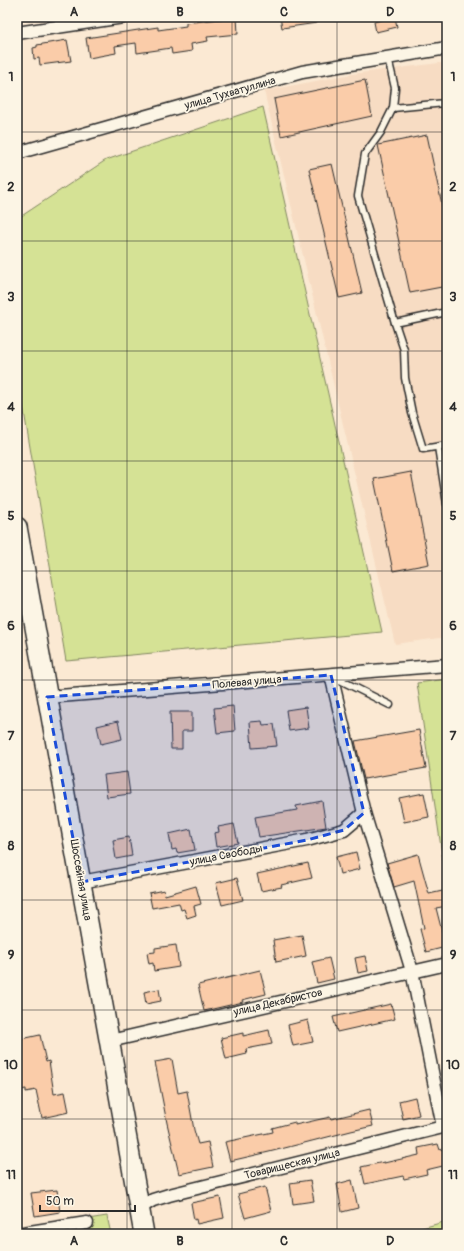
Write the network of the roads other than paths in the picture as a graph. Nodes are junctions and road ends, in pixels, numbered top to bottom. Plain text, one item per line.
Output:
1 (123, 17) edge
2 (17, 33) edge
3 (447, 48) edge
4 (388, 58) junction
5 (393, 108) junction
6 (447, 109) edge
7 (17, 153) edge
8 (447, 312) edge
9 (395, 323) junction
10 (447, 445) edge
11 (438, 447) junction
12 (447, 504) edge
13 (17, 527) edge
14 (20, 554) edge
15 (24, 600) edge
16 (447, 665) edge
17 (331, 675) junction
18 (47, 698) junction
19 (390, 705) dead end
20 (364, 813) junction
21 (81, 882) junction
22 (447, 964) edge
23 (412, 971) junction
24 (110, 1041) junction
25 (445, 1126) edge
26 (140, 1208) junction
27 (87, 1223) dead end
28 (18, 1234) edge
29 (144, 1234) edge

1 - 2 street
3 - 4 street, улица Тухватуллина
4 - 5 lane
4 - 7 street, улица Тухватуллина
5 - 6 lane
5 - 9 lane
8 - 9 lane
9 - 11 lane
10 - 11 lane
11 - 12 lane
13 - 14 main road, Шоссейная улица
14 - 15 main road, Шоссейная улица
15 - 18 main road, Шоссейная улица
16 - 17 street, Полевая улица
17 - 18 street, Полевая улица
17 - 19 lane
17 - 20 street
18 - 21 main road, Шоссейная улица
20 - 21 street, улица Свободы
20 - 23 street
21 - 24 main road, Шоссейная улица
22 - 23 street, улица Декабристов
23 - 24 street, улица Декабристов
23 - 25 street
24 - 26 main road, Шоссейная улица
25 - 26 street, Товарищеская улица
26 - 29 main road, Шоссейная улица
27 - 28 street

